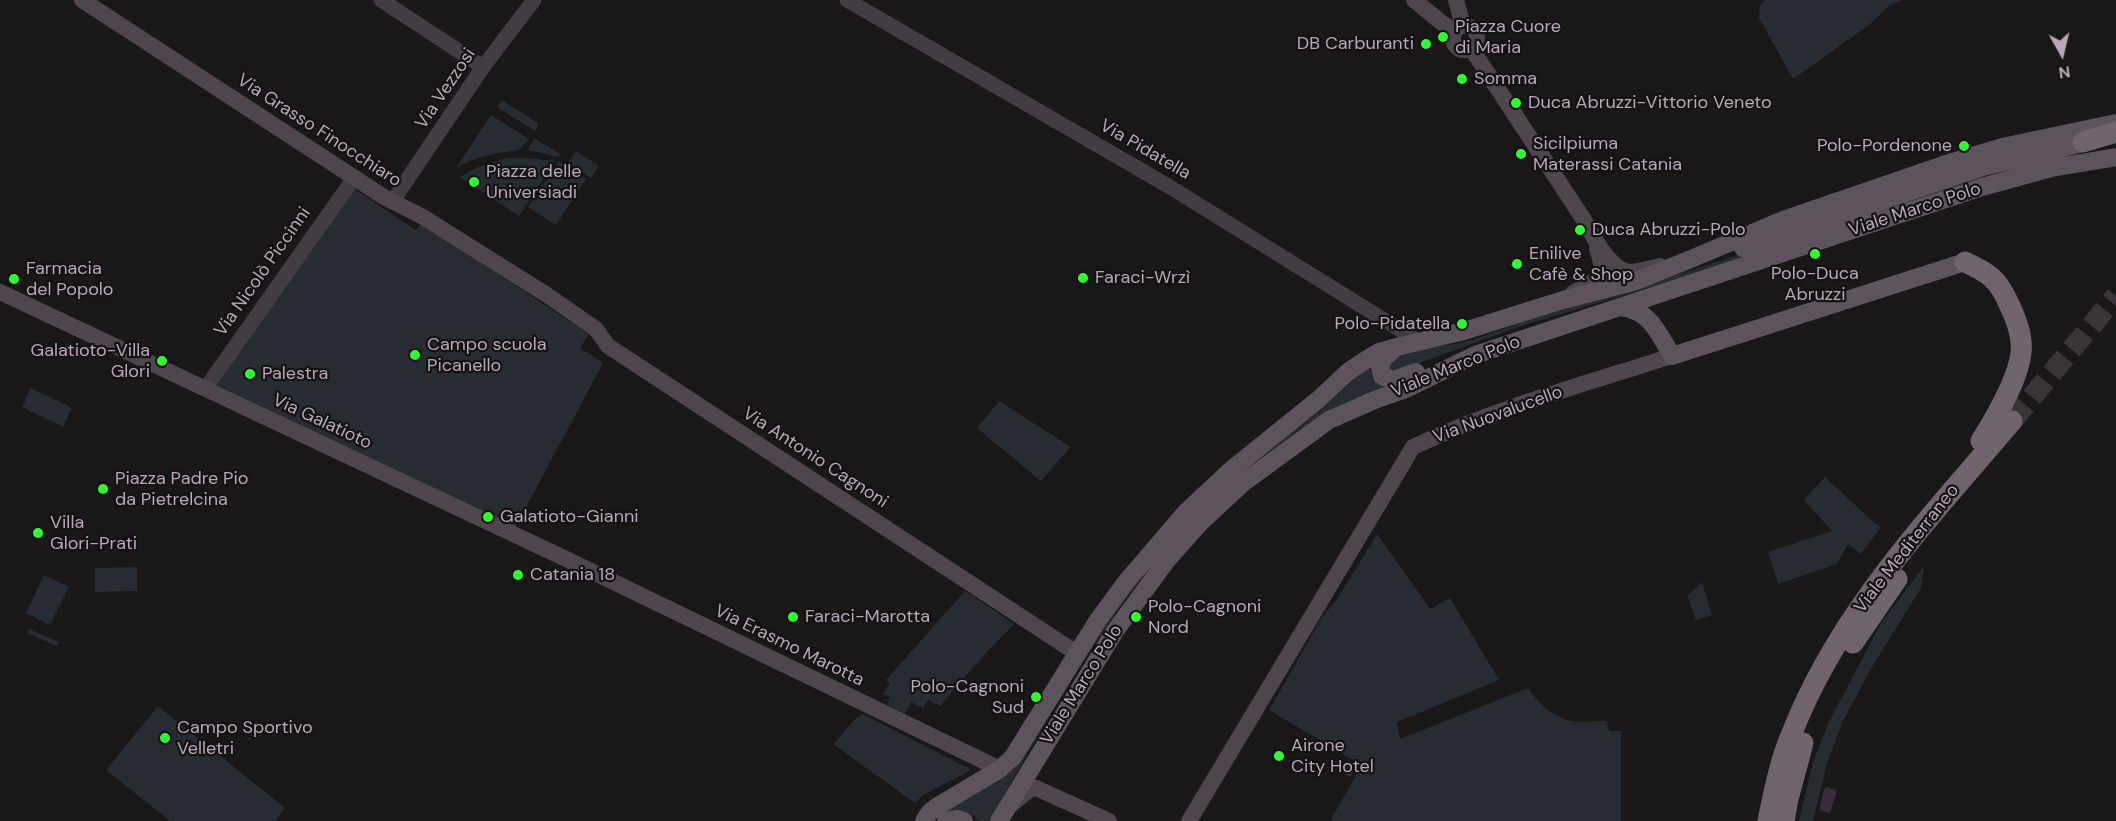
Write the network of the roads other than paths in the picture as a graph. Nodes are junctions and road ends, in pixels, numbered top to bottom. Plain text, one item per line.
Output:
1 (82, 0) edge
2 (381, 0) edge
3 (534, 0) edge
4 (847, 0) edge
5 (1414, 0) edge
6 (1456, 0) edge
7 (1459, 28) junction
8 (483, 67) junction
9 (2115, 127) edge
10 (2083, 142) joint
11 (2114, 158) edge
12 (354, 178) junction
13 (392, 202) junction
14 (1594, 239) junction
15 (1691, 260) junction
16 (1965, 261) joint
17 (537, 289) joint
18 (1670, 291) junction
19 (0, 292) edge
20 (1563, 300) junction
21 (1621, 307) junction
22 (1651, 322) junction
23 (1418, 341) junction
24 (1397, 346) junction
25 (1475, 355) junction
26 (1672, 356) junction
27 (205, 389) junction
28 (2016, 424) tunnel mouth
29 (1956, 497) junction
30 (562, 557) joint
31 (1860, 605) junction
32 (1078, 654) junction
33 (1000, 769) junction
34 (1003, 815) edge
35 (924, 821) edge
36 (946, 821) edge
37 (964, 821) edge
38 (1108, 821) edge
39 (1190, 821) edge
40 (1768, 821) edge
41 (1784, 821) edge

1 - 12 main road, Via Grasso Finocchiaro
2 - 8 street
3 - 8 street, Via Vezzosi
4 - 23 street, Via Pidatella
5 - 7 main road
6 - 7 main road
7 - 14 main road
8 - 13 street, Via Vezzosi
9 - 10 highway
9 - 15 main road
10 - 15 main road, Viale Marco Polo
11 - 18 main road, Viale Marco Polo
12 - 13 main road, Via Grasso Finocchiaro
12 - 27 street, Via Nicolò Piccinni
13 - 17 main road, Via Grasso Finocchiaro
14 - 15 main road
14 - 20 main road
15 - 20 main road, Viale Marco Polo
16 - 26 main road, Via Nuovalucello
16 - 31 highway
17 - 32 main road, Via Antonio Cagnoni
18 - 21 main road, Viale Marco Polo
18 - 22 main road
19 - 27 main road, Via Galatioto
20 - 23 main road, Viale Marco Polo
21 - 22 main road
21 - 25 main road, Viale Marco Polo
22 - 26 main road
23 - 24 main road, Viale Marco Polo
24 - 25 main road
24 - 32 main road, Viale Marco Polo
25 - 34 main road, Viale Marco Polo
26 - 39 main road, Via Nuovalucello
27 - 30 main road, Via Galatioto
28 - 29 highway, Viale Mediterraneo
29 - 31 highway, Viale Mediterraneo
29 - 41 highway, Viale Mediterraneo
30 - 33 main road, Via Erasmo Marotta
31 - 40 highway, Viale Mediterraneo
32 - 33 main road, Viale Marco Polo
33 - 35 main road, Viale Marco Polo
34 - 38 main road
36 - 37 main road

